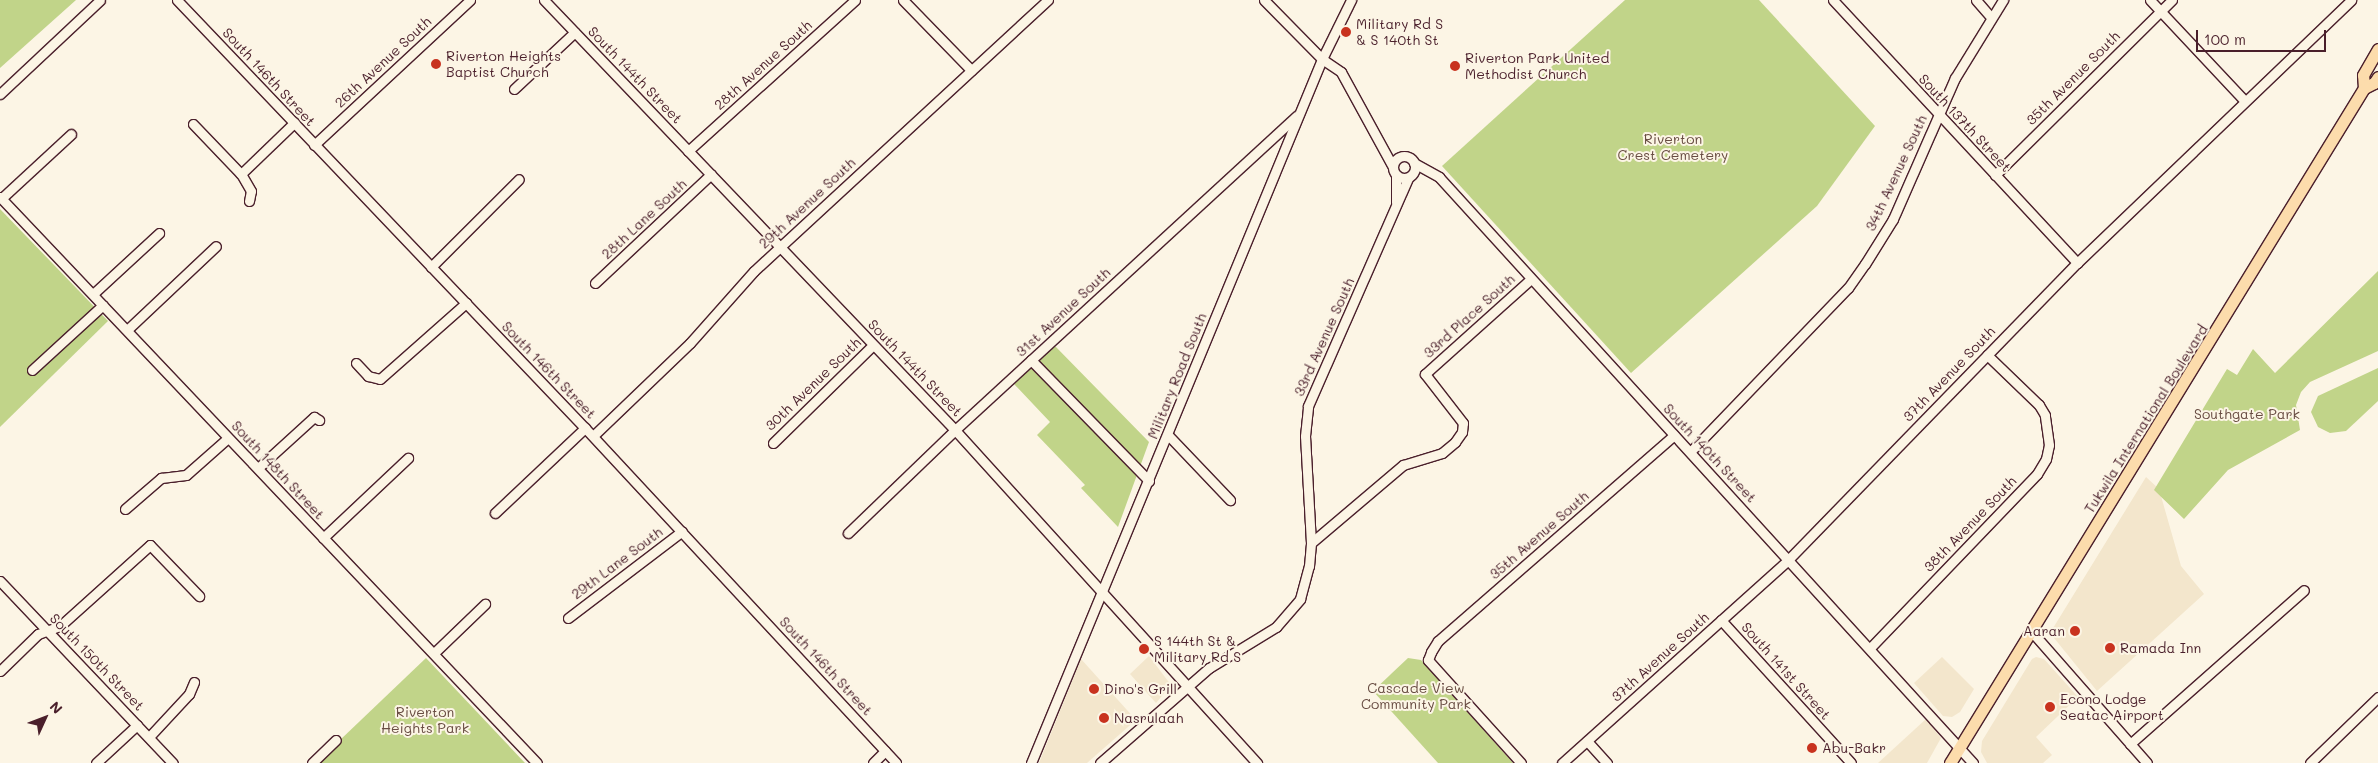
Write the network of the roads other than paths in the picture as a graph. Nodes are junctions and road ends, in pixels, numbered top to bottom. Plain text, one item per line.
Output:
1 (100, 0) edge
2 (177, 0) edge
3 (470, 0) edge
4 (544, 0) edge
5 (855, 0) edge
6 (903, 0) edge
7 (1048, 0) edge
8 (1350, 0) edge
9 (1833, 0) edge
10 (1976, 0) edge
11 (2003, 0) edge
12 (2150, 0) edge
13 (2172, 0) edge
14 (2351, 0) edge
15 (1270, 2) edge
16 (2160, 11) junction
17 (1992, 17) junction
18 (575, 32) junction
19 (2378, 49) edge
20 (1322, 59) junction
21 (971, 70) junction
22 (2378, 77) edge
23 (2364, 88) junction
24 (514, 89) dead end
25 (0, 94) edge
26 (2244, 100) junction
27 (1299, 114) junction
28 (1938, 115) junction
29 (294, 123) junction
30 (193, 124) dead end
31 (71, 134) dead end
32 (1380, 142) junction
33 (314, 145) junction
34 (688, 151) junction
35 (1398, 158) junction
36 (1414, 170) junction
37 (1394, 171) junction
38 (241, 174) junction
39 (711, 174) junction
40 (1995, 175) junction
41 (519, 179) dead end
42 (1, 198) edge
43 (248, 201) dead end
44 (1396, 207) junction
45 (159, 233) dead end
46 (216, 246) dead end
47 (779, 246) junction
48 (2077, 264) junction
49 (431, 267) junction
50 (1531, 279) junction
51 (596, 283) dead end
52 (93, 294) junction
53 (466, 303) junction
54 (103, 305) junction
55 (127, 330) junction
56 (873, 345) junction
57 (1987, 355) junction
58 (1031, 360) junction
59 (356, 363) dead end
60 (32, 370) dead end
61 (319, 420) dead end
62 (585, 428) junction
63 (955, 430) junction
64 (1168, 435) junction
65 (1674, 435) junction
66 (593, 436) junction
67 (228, 438) junction
68 (772, 443) dead end
69 (1690, 452) junction
70 (408, 458) dead end
71 (258, 468) junction
72 (1149, 481) junction
73 (1230, 500) dead end
74 (125, 509) dead end
75 (495, 513) dead end
76 (682, 531) junction
77 (848, 533) dead end
78 (323, 538) junction
79 (1310, 544) junction
80 (1788, 560) junction
81 (0, 581) edge
82 (1103, 590) junction
83 (2304, 590) dead end
84 (199, 596) dead end
85 (485, 604) dead end
86 (568, 618) dead end
87 (1721, 620) junction
88 (48, 632) junction
89 (2032, 632) junction
90 (1871, 648) junction
91 (434, 653) junction
92 (0, 671) edge
93 (194, 682) dead end
94 (1188, 684) junction
95 (2378, 697) edge
96 (137, 725) junction
97 (148, 737) junction
98 (336, 740) dead end
99 (1587, 741) junction
100 (2130, 744) junction
101 (1960, 748) junction
102 (885, 751) junction
103 (1101, 762) edge
104 (96, 763) edge
105 (173, 763) edge
106 (312, 763) edge
107 (536, 763) edge
108 (872, 763) edge
109 (896, 763) edge
110 (1031, 763) edge
111 (1257, 763) edge
112 (1521, 763) edge
113 (1562, 763) edge
114 (1607, 763) edge
115 (1851, 763) edge
116 (1950, 763) edge
117 (1973, 763) edge
118 (2147, 763) edge
119 (2310, 763) edge

1 - 25 street
2 - 29 street, South 146th Street
3 - 33 street, 26th Avenue South
4 - 18 street, South 144th Street
5 - 34 street, 28th Avenue South
6 - 21 street
7 - 21 street, 29th Avenue South
8 - 20 street, Military Road South
9 - 28 street, South 137th Street
10 - 17 street
11 - 17 street, 34th Avenue South
12 - 16 street
13 - 16 street, 35th Avenue South
14 - 26 street, 37th Avenue South
15 - 20 street
16 - 26 street
16 - 40 street, 35th Avenue South
17 - 28 street, 34th Avenue South
18 - 24 street
18 - 34 street, South 144th Street
19 - 23 main road, Tukwila International Boulevard
20 - 27 street, Military Road South
20 - 32 street
21 - 47 street, 29th Avenue South
22 - 23 main road, Tukwila International Boulevard
23 - 89 main road, Tukwila International Boulevard
26 - 48 street, 37th Avenue South
27 - 58 street, 31st Avenue South
27 - 64 street, Military Road South
28 - 40 street, South 137th Street
28 - 69 street, 34th Avenue South
29 - 33 street, South 146th Street
29 - 38 street
30 - 38 street
31 - 42 street
32 - 35 street
32 - 37 street
33 - 49 street, South 146th Street
34 - 39 street, South 144th Street
35 - 36 street
35 - 37 street
36 - 37 street
36 - 44 street, 33rd Avenue South
36 - 50 street, South 140th Street
37 - 44 street, 33rd Avenue South
38 - 43 street
39 - 47 street, South 144th Street
39 - 51 street, 28th Lane South
40 - 48 street, South 137th Street
41 - 49 street
42 - 52 street, South 148th Street
44 - 79 street, 33rd Avenue South
45 - 52 street
46 - 55 street
47 - 56 street, South 144th Street
47 - 66 street, 29th Avenue South
48 - 57 street, 37th Avenue South
49 - 53 street, South 146th Street
50 - 65 street, South 140th Street
50 - 79 street, 33rd Place South
52 - 54 street, South 148th Street
53 - 59 street
53 - 62 street, South 146th Street
54 - 55 street, South 148th Street
54 - 60 street
55 - 67 street, South 148th Street
56 - 63 street, South 144th Street
56 - 68 street, 30th Avenue South
57 - 80 street, 37th Avenue South
57 - 90 street, 38th Avenue South
58 - 63 street, 31st Avenue South
58 - 72 street
61 - 71 street
62 - 66 street, South 146th Street
62 - 75 street
63 - 77 street, 31st Avenue South
63 - 82 street, South 144th Street
64 - 72 street, Military Road South
64 - 73 street
65 - 69 street, South 140th Street
65 - 112 street, 35th Avenue South
66 - 76 street, South 146th Street
67 - 71 street, South 148th Street
67 - 74 street
69 - 80 street, South 140th Street
70 - 78 street
71 - 78 street, South 148th Street
72 - 82 street, Military Road South
76 - 86 street, 29th Lane South
76 - 102 street, South 146th Street
78 - 91 street, South 148th Street
79 - 94 street
80 - 87 street, 37th Avenue South
80 - 90 street, South 140th Street
81 - 88 street, South 150th Street
82 - 94 street, South 144th Street
82 - 110 street, Military Road South
83 - 100 street
84 - 88 street
85 - 91 street
87 - 99 street, 37th Avenue South
87 - 115 street, South 141st Street
88 - 92 street
88 - 96 street, South 150th Street
89 - 100 street
89 - 101 main road, Tukwila International Boulevard
90 - 101 street, South 140th Street
91 - 107 street, South 148th Street
93 - 97 street
94 - 103 street
94 - 111 street, South 144th Street
95 - 119 street
96 - 97 street, South 150th Street
96 - 104 street
97 - 105 street, South 150th Street
98 - 106 street
99 - 113 street, 37th Avenue South
99 - 114 street
100 - 118 street
101 - 116 main road, Tukwila International Boulevard
101 - 117 street, South 140th Street
102 - 108 street
102 - 109 street, South 146th Street

